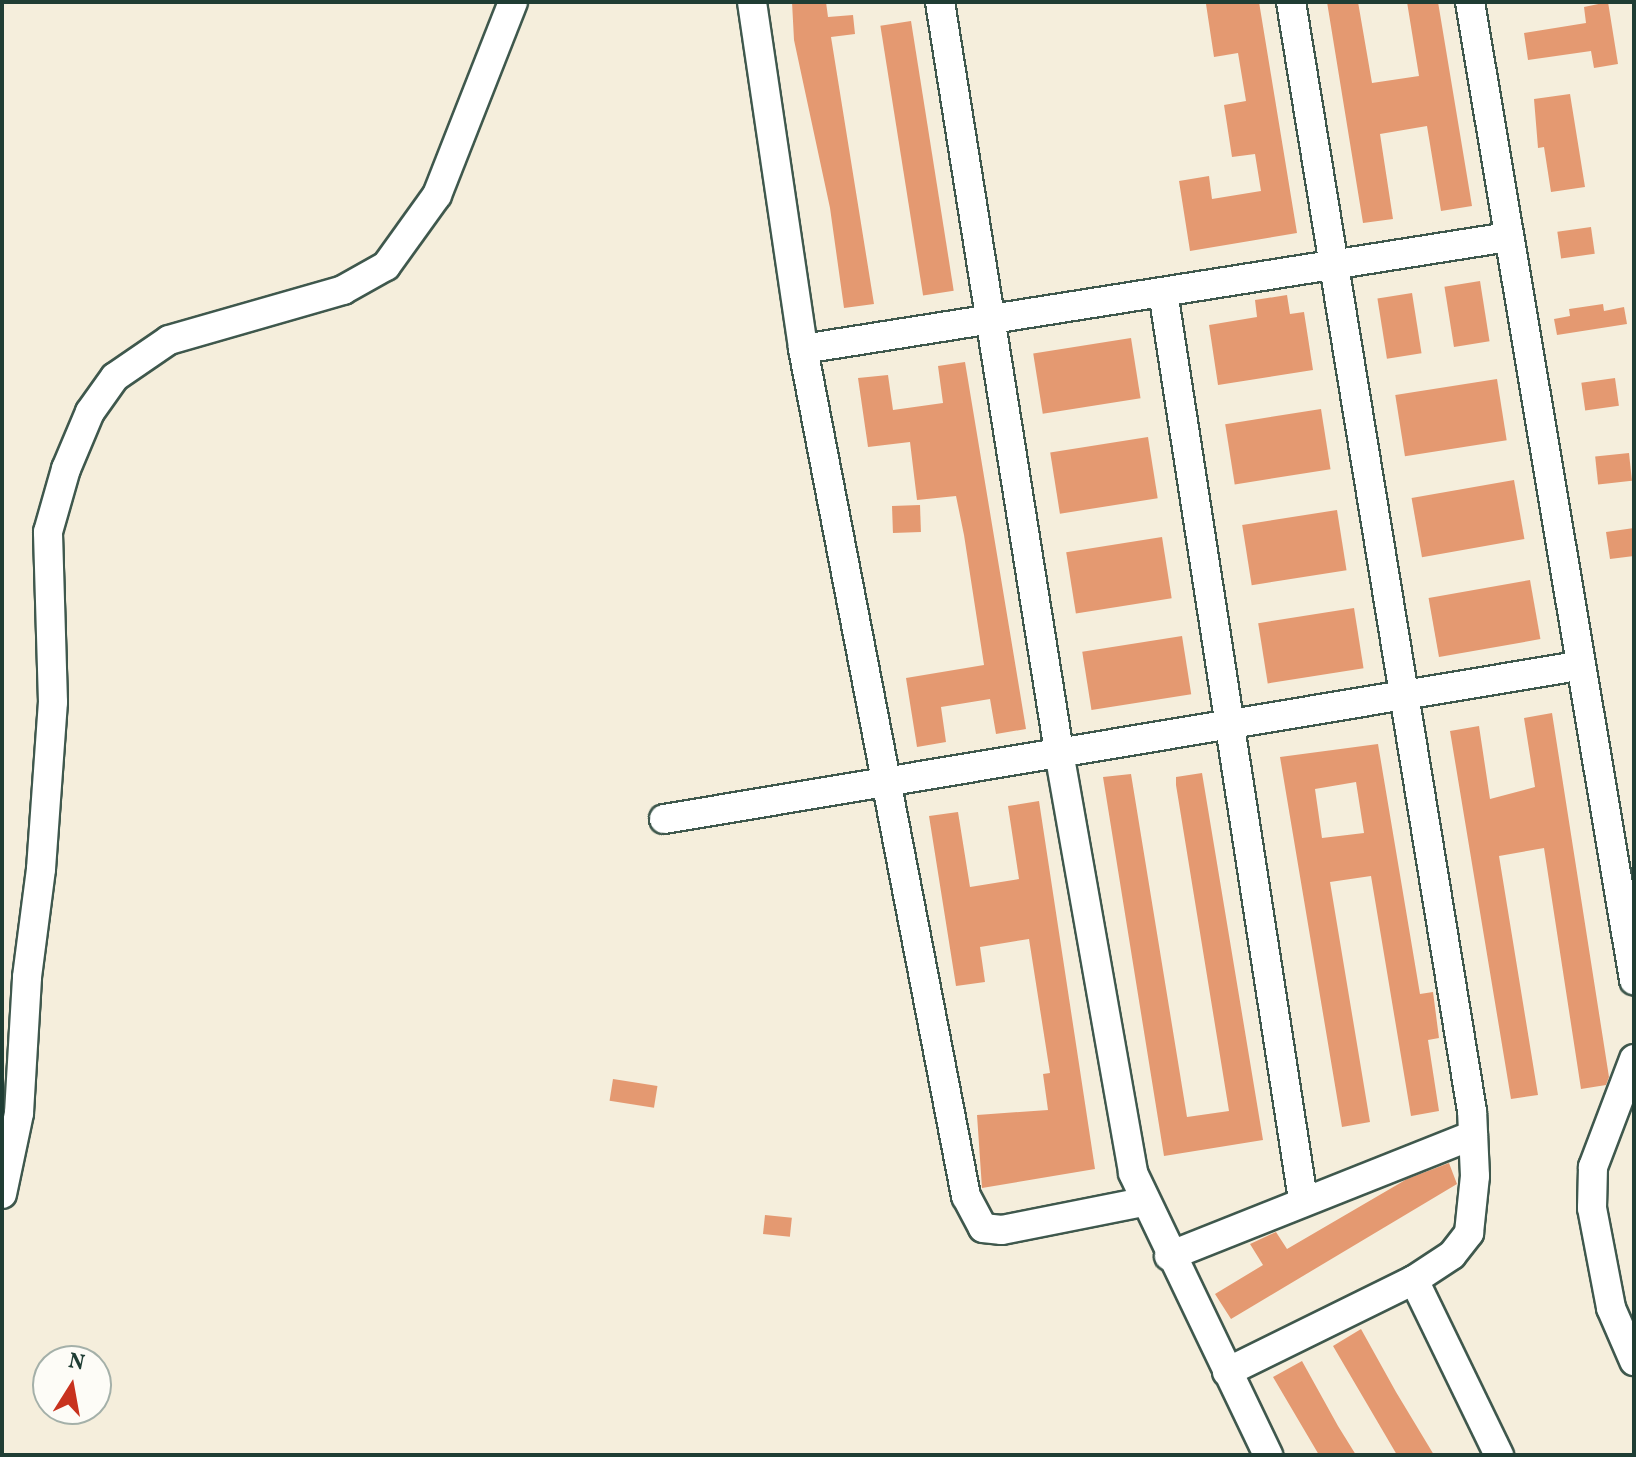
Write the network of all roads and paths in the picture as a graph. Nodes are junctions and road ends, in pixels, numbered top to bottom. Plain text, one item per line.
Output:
1 (513, 2) edge
2 (752, 2) edge
3 (940, 2) edge
4 (1291, 2) edge
5 (1470, 2) edge
6 (1508, 237) junction
7 (1335, 264) junction
8 (1163, 292) junction
9 (991, 319) junction
10 (803, 349) junction
11 (1577, 666) junction
12 (1404, 695) junction
13 (1232, 724) junction
14 (1059, 752) junction
15 (888, 781) junction
16 (664, 819) dead end
17 (1634, 980) edge
18 (1634, 1059) edge
19 (1473, 1135) junction
20 (2, 1194) edge
21 (1303, 1199) junction
22 (1144, 1202) junction
23 (1169, 1256) junction
24 (1414, 1280) junction
25 (1634, 1361) edge
26 (1227, 1372) junction
27 (1268, 1455) edge
28 (1499, 1455) edge

1 - 20 street
2 - 10 street
3 - 9 street
4 - 7 street
5 - 6 street
6 - 7 street
6 - 11 street
7 - 8 street
7 - 12 street
8 - 9 street
8 - 13 street
9 - 10 street
9 - 14 street
10 - 15 street
11 - 12 street
11 - 17 street
12 - 13 street
12 - 19 street
13 - 14 street
13 - 21 street
14 - 15 street
14 - 22 street
15 - 16 street
15 - 22 street
18 - 25 street
19 - 21 street
19 - 24 street
21 - 23 street
22 - 23 street
23 - 26 street
24 - 26 street
24 - 28 street
26 - 27 street

